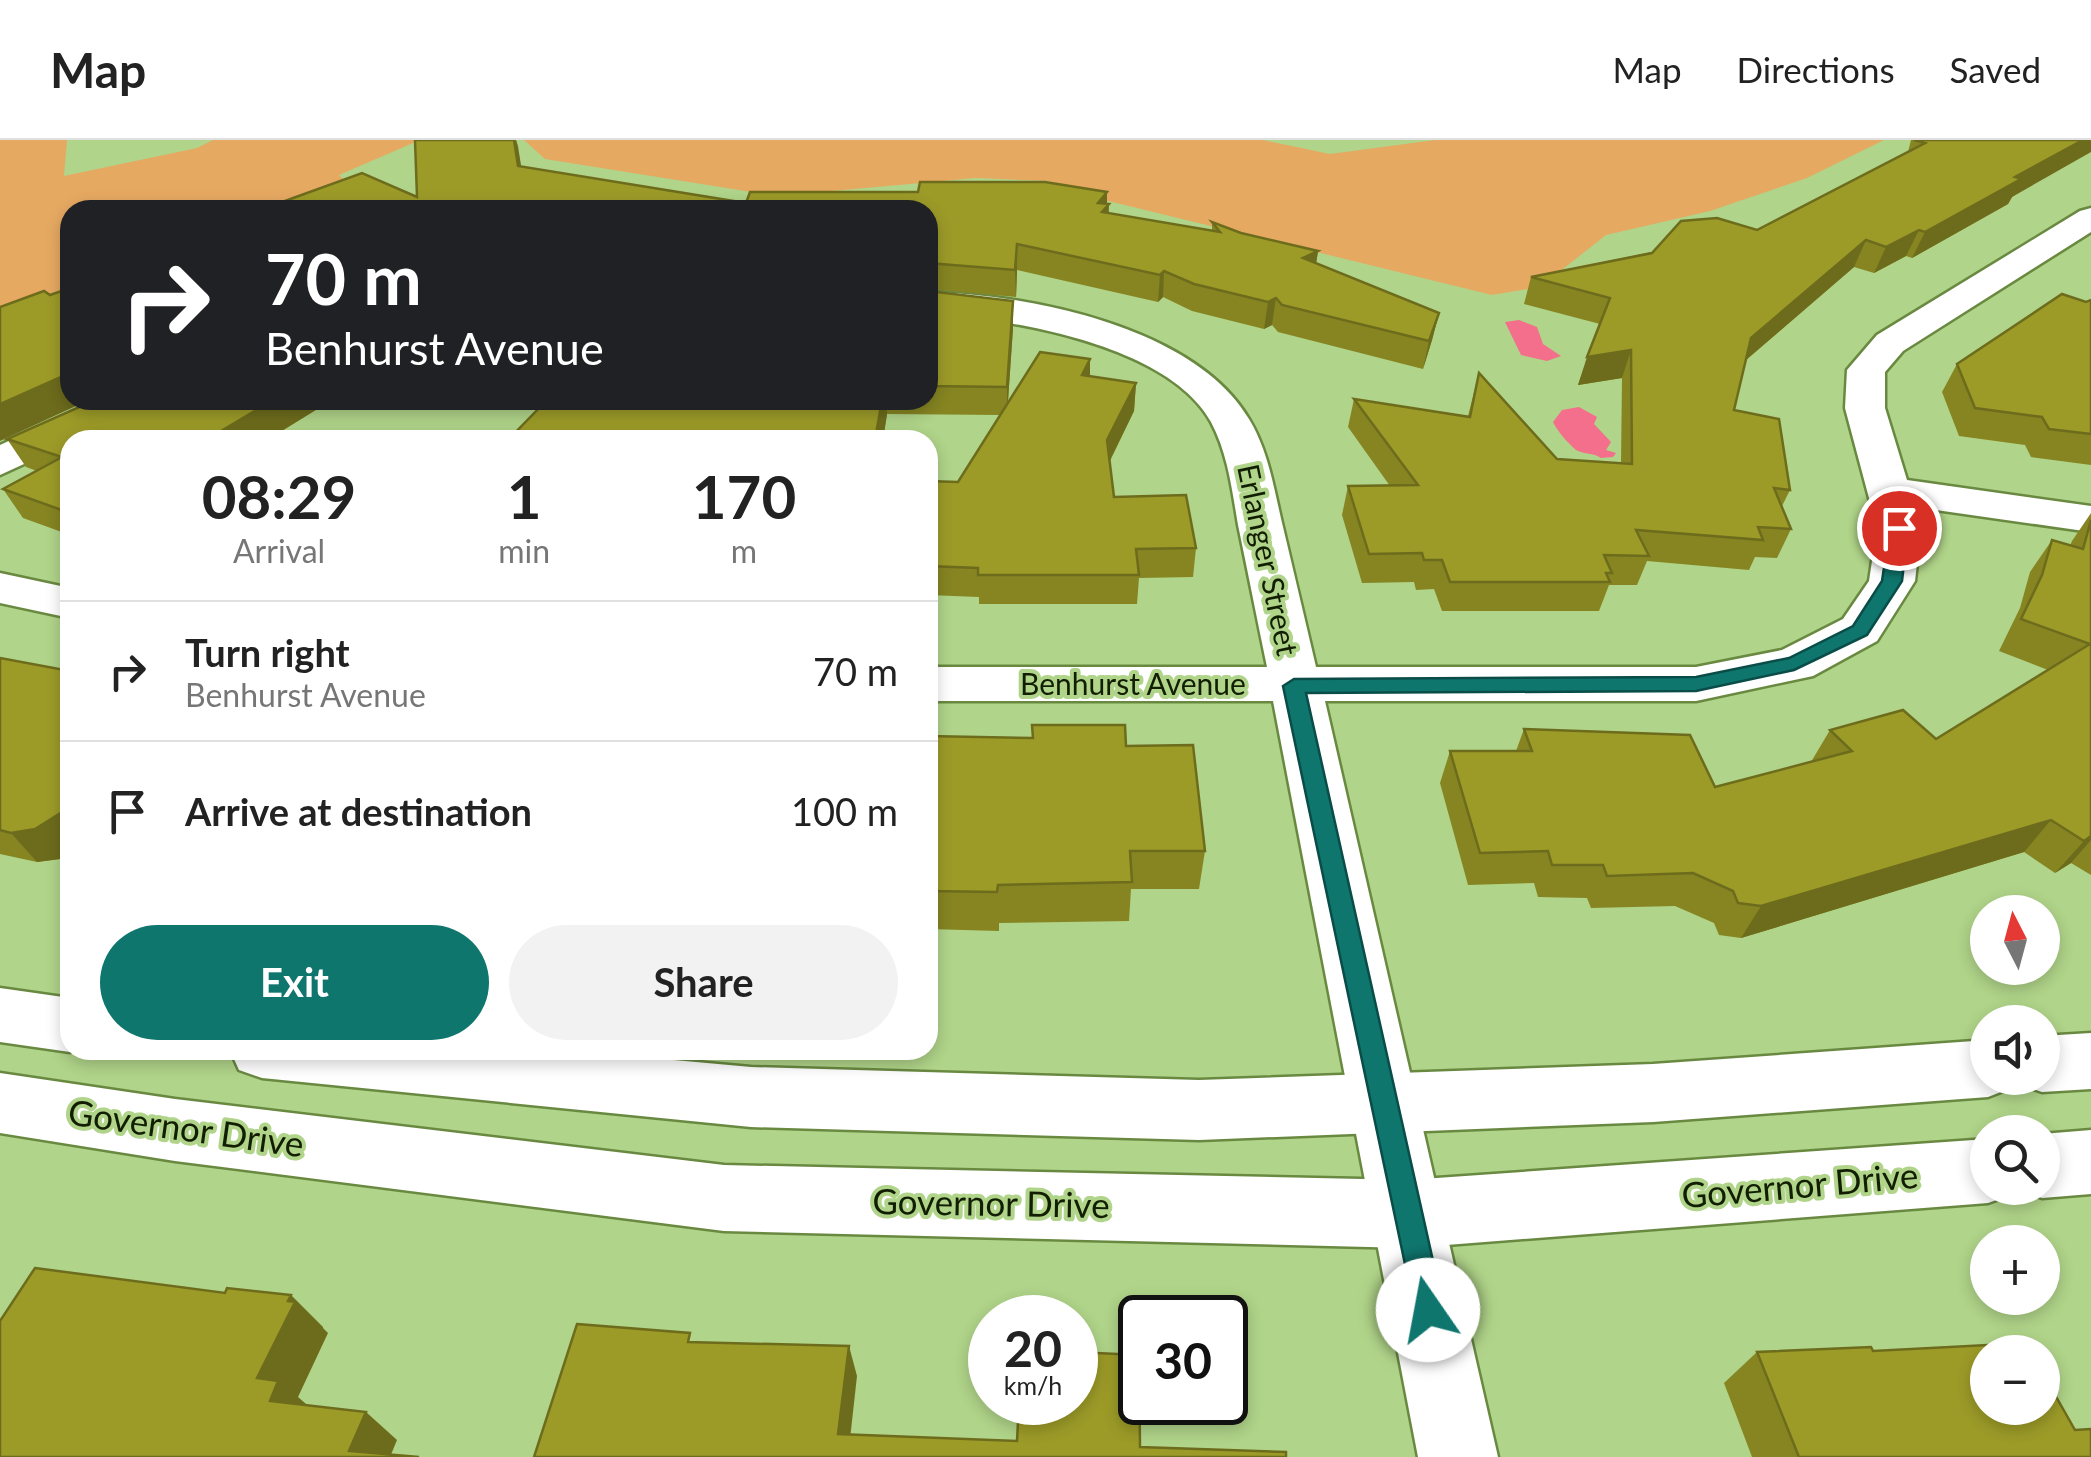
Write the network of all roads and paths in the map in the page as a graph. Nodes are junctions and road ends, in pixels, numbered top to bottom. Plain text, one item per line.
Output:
1 (2091, 218) edge
2 (938, 304) edge
3 (108, 410) edge
4 (60, 430) edge
5 (61, 430) edge
6 (0, 462) edge
7 (1890, 491) junction
8 (2091, 519) edge
9 (0, 588) edge
10 (60, 601) edge
11 (938, 684) edge
12 (1294, 686) junction
13 (0, 1016) edge
14 (60, 1024) edge
15 (366, 1060) edge
16 (2091, 1061) edge
17 (2060, 1063) edge
18 (1970, 1069) edge
19 (0, 1102) edge
20 (1385, 1104) junction
21 (2091, 1162) edge
22 (2060, 1165) edge
23 (1970, 1172) edge
24 (1408, 1214) junction
25 (1458, 1457) edge

1 - 7 street, Benhurst Avenue
2 - 12 street, Erlanger Street
3 - 5 street
4 - 6 street
7 - 8 street
7 - 12 street, Benhurst Avenue
9 - 10 street
11 - 12 street, Benhurst Avenue
12 - 20 street, Erlanger Street
13 - 14 street
15 - 20 street
16 - 17 street
18 - 20 street
19 - 24 street, Governor Drive
20 - 24 street, Erlanger Street
21 - 22 street
23 - 24 street, Governor Drive
24 - 25 street, Erlanger Street

